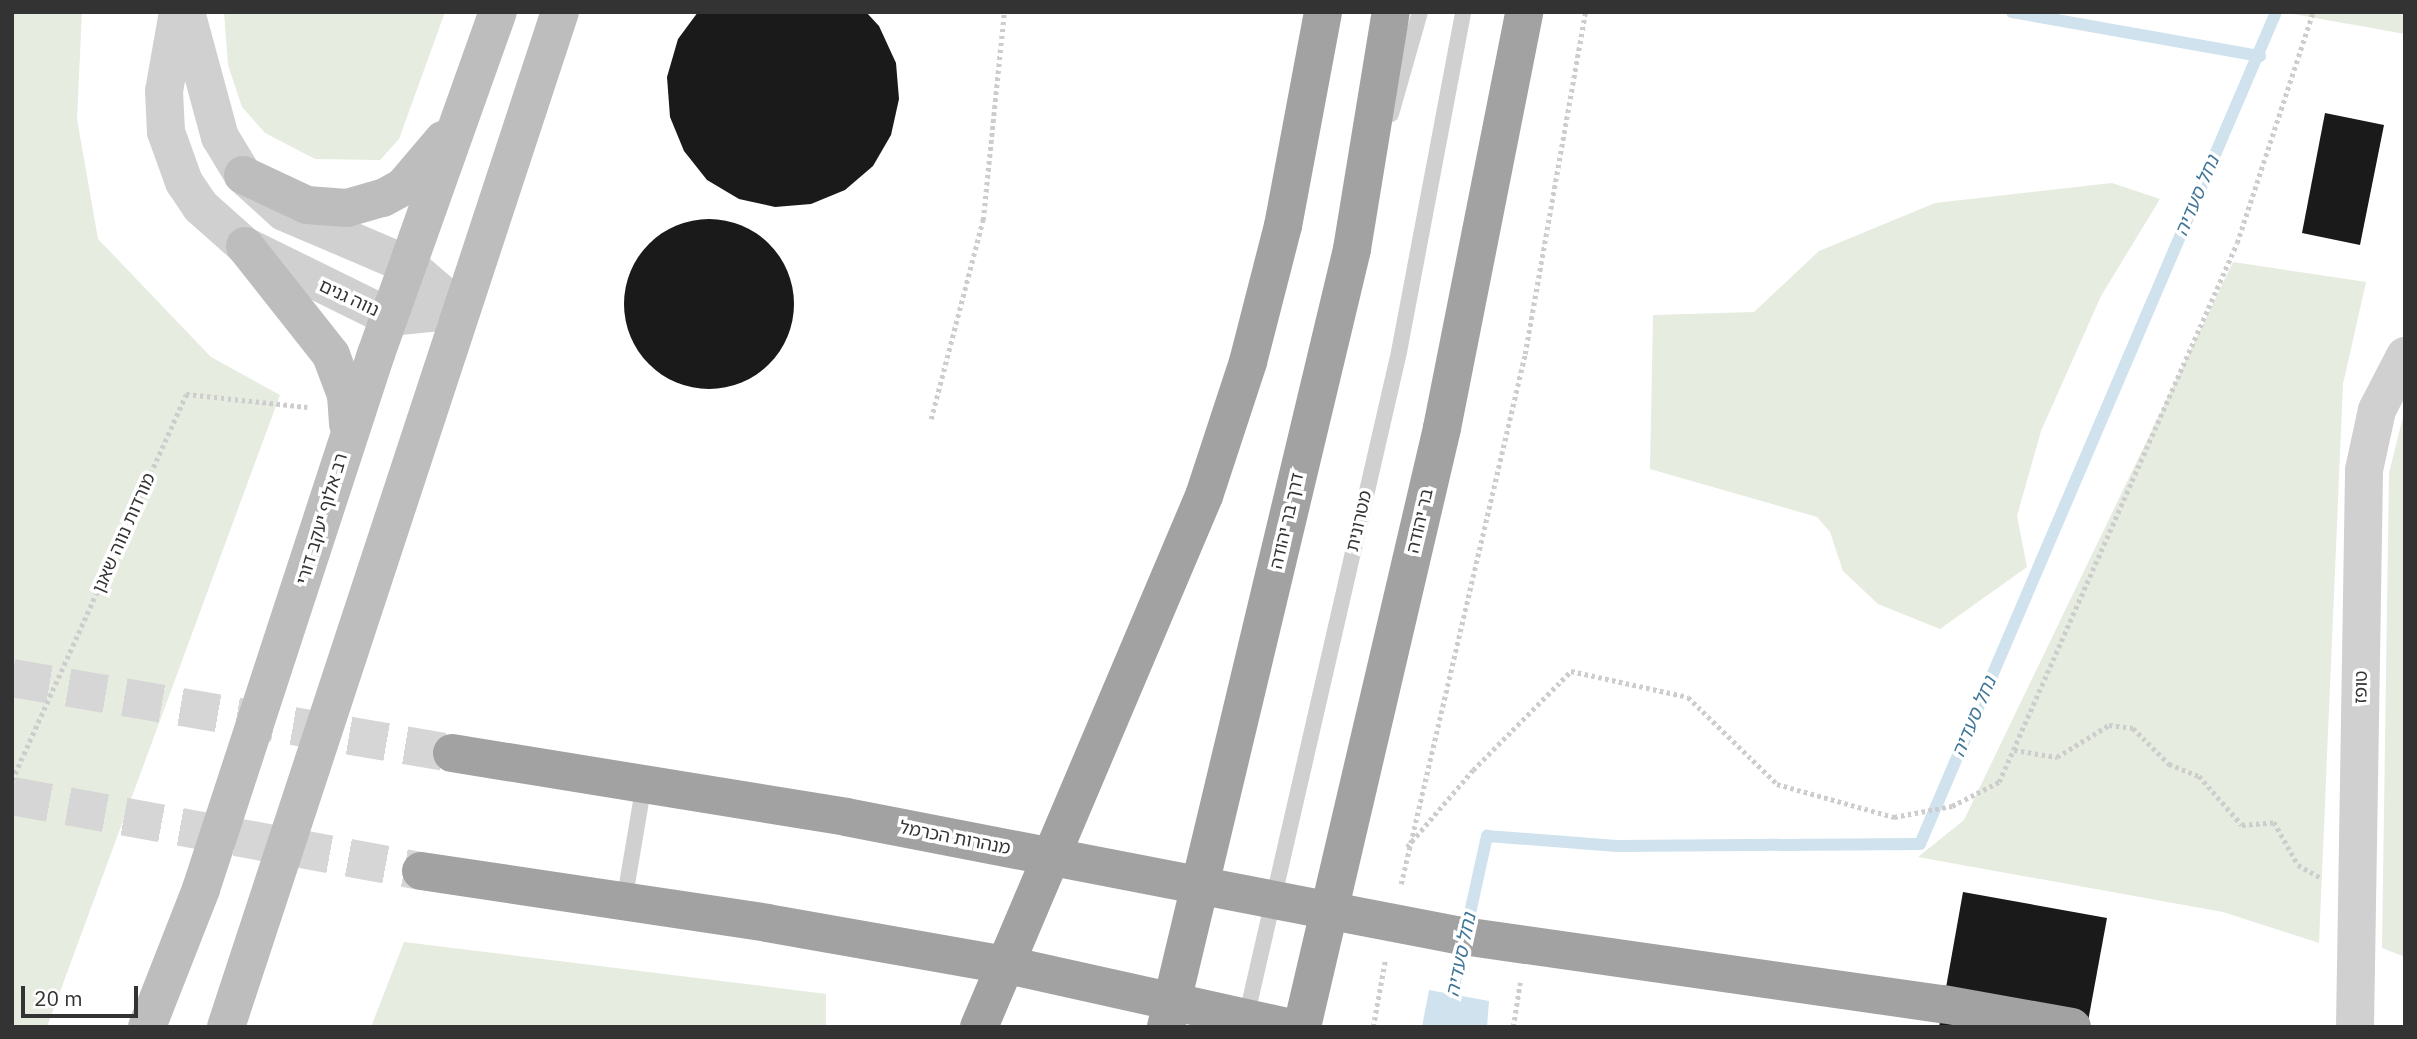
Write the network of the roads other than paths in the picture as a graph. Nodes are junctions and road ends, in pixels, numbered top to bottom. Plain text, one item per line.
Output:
1 (178, 12) edge
2 (186, 12) edge
3 (499, 12) edge
4 (560, 12) edge
5 (1323, 12) edge
6 (1391, 12) edge
7 (1420, 12) edge
8 (1463, 12) edge
9 (1524, 12) edge
10 (469, 100) junction
11 (243, 175) junction
12 (245, 246) junction
13 (1352, 249) junction
14 (408, 265) junction
15 (460, 310) junction
16 (390, 317) junction
17 (2405, 356) edge
18 (349, 432) junction
19 (452, 753) tunnel mouth
20 (644, 784) junction
21 (421, 871) tunnel mouth
22 (624, 902) junction
23 (148, 1027) edge
24 (226, 1027) edge
25 (979, 1027) edge
26 (1166, 1027) edge
27 (1244, 1027) edge
28 (1287, 1027) edge
29 (1302, 1027) edge
30 (2072, 1027) edge
31 (2355, 1027) edge

1 - 12 street, נווה גנים
2 - 11 street
3 - 10 main road, רב אלוף יעקב דורי
4 - 15 main road
5 - 25 highway
6 - 13 highway, דרך בר יהודה
7 - 13 lane
8 - 27 lane, מטרונית
9 - 29 highway, בר יהודה
10 - 11 main road
10 - 14 main road, רב אלוף יעקב דורי
11 - 14 street
12 - 16 street, נווה גנים
12 - 18 main road
13 - 26 highway, דרך בר יהודה
14 - 15 street
14 - 16 main road, רב אלוף יעקב דורי
15 - 16 street, נווה גנים
15 - 24 main road
16 - 18 main road, רב אלוף יעקב דורי
17 - 31 street, טופז
18 - 23 main road, רב אלוף יעקב דורי
19 - 20 highway, מנהרות הכרמל
20 - 22 lane
20 - 30 highway, מנהרות הכרמל, bridge
21 - 22 highway
22 - 28 highway, bridge

